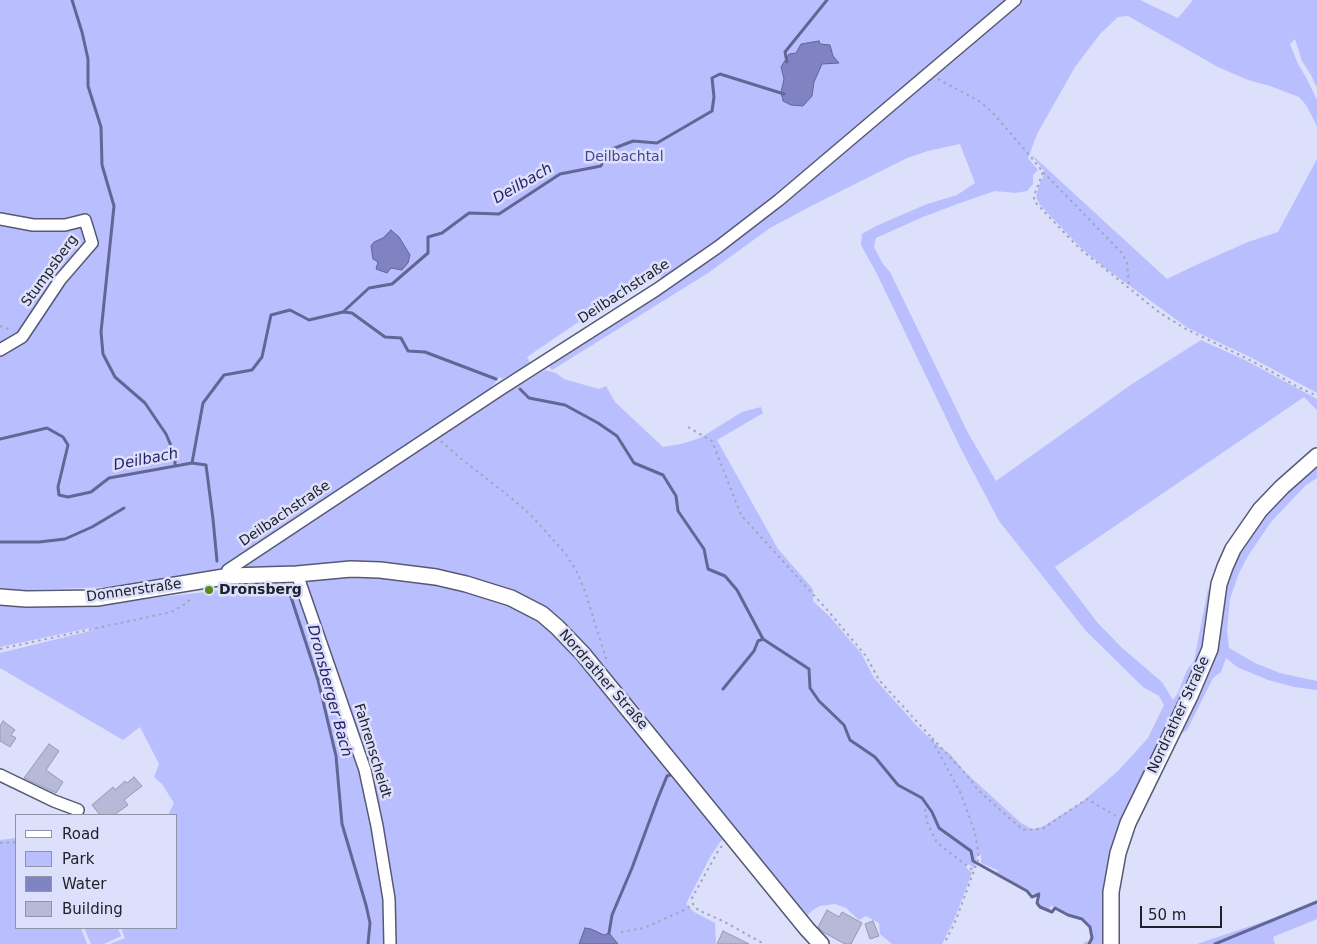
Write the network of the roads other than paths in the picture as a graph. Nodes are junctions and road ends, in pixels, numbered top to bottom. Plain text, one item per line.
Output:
1 (1015, 0) edge
2 (0, 219) edge
3 (0, 350) edge
4 (1317, 456) edge
5 (297, 574) junction
6 (230, 576) junction
7 (0, 597) edge
8 (0, 775) edge
9 (78, 810) dead end
10 (390, 944) edge
11 (821, 944) edge
12 (1110, 944) edge

1 - 6 street, Deilbachstraße
2 - 3 street, Stumpsberg
4 - 12 main road, Nordrather Straße
5 - 6 main road, Donnerstraße
5 - 10 street, Fahrenscheidt
5 - 11 main road, Nordrather Straße
6 - 7 main road, Donnerstraße
8 - 9 street

